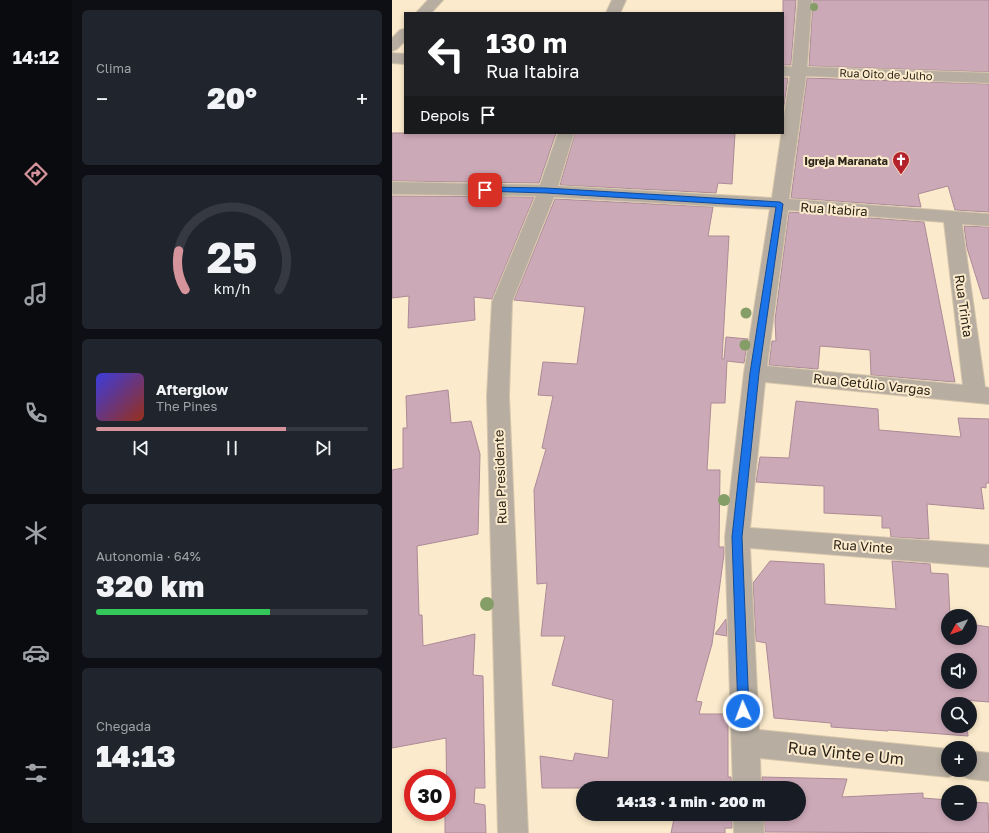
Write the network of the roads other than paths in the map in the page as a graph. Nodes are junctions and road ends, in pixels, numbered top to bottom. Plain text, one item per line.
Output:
1 (436, 0) edge
2 (619, 0) edge
3 (804, 0) edge
4 (424, 12) edge
5 (613, 12) edge
6 (404, 34) edge
7 (392, 46) edge
8 (392, 58) edge
9 (404, 59) edge
10 (791, 71) edge
11 (989, 78) edge
12 (566, 134) edge
13 (392, 188) edge
14 (546, 191) junction
15 (780, 204) junction
16 (952, 218) junction
17 (989, 220) edge
18 (755, 373) junction
19 (982, 395) edge
20 (737, 537) junction
21 (989, 556) edge
22 (744, 743) junction
23 (941, 762) edge
24 (977, 766) edge
25 (989, 767) edge
26 (747, 781) edge
27 (748, 821) edge
28 (513, 833) edge
29 (749, 833) edge

1 - 4 street
2 - 5 street
3 - 10 street
6 - 7 street
8 - 9 street
10 - 11 street, Rua Oito de Julho
10 - 15 street
12 - 14 street, Rua Presidente
13 - 14 street, Rua Itabira
14 - 15 street, Rua Itabira
14 - 28 street, Rua Presidente
15 - 16 street, Rua Itabira
15 - 18 street
16 - 17 street, Rua Itabira
16 - 19 street, Rua Trinta
18 - 19 street, Rua Getúlio Vargas
18 - 20 street
20 - 21 street, Rua Vinte
20 - 22 street
22 - 23 street, Rua Vinte e Um
22 - 26 street
24 - 25 street
27 - 29 street

